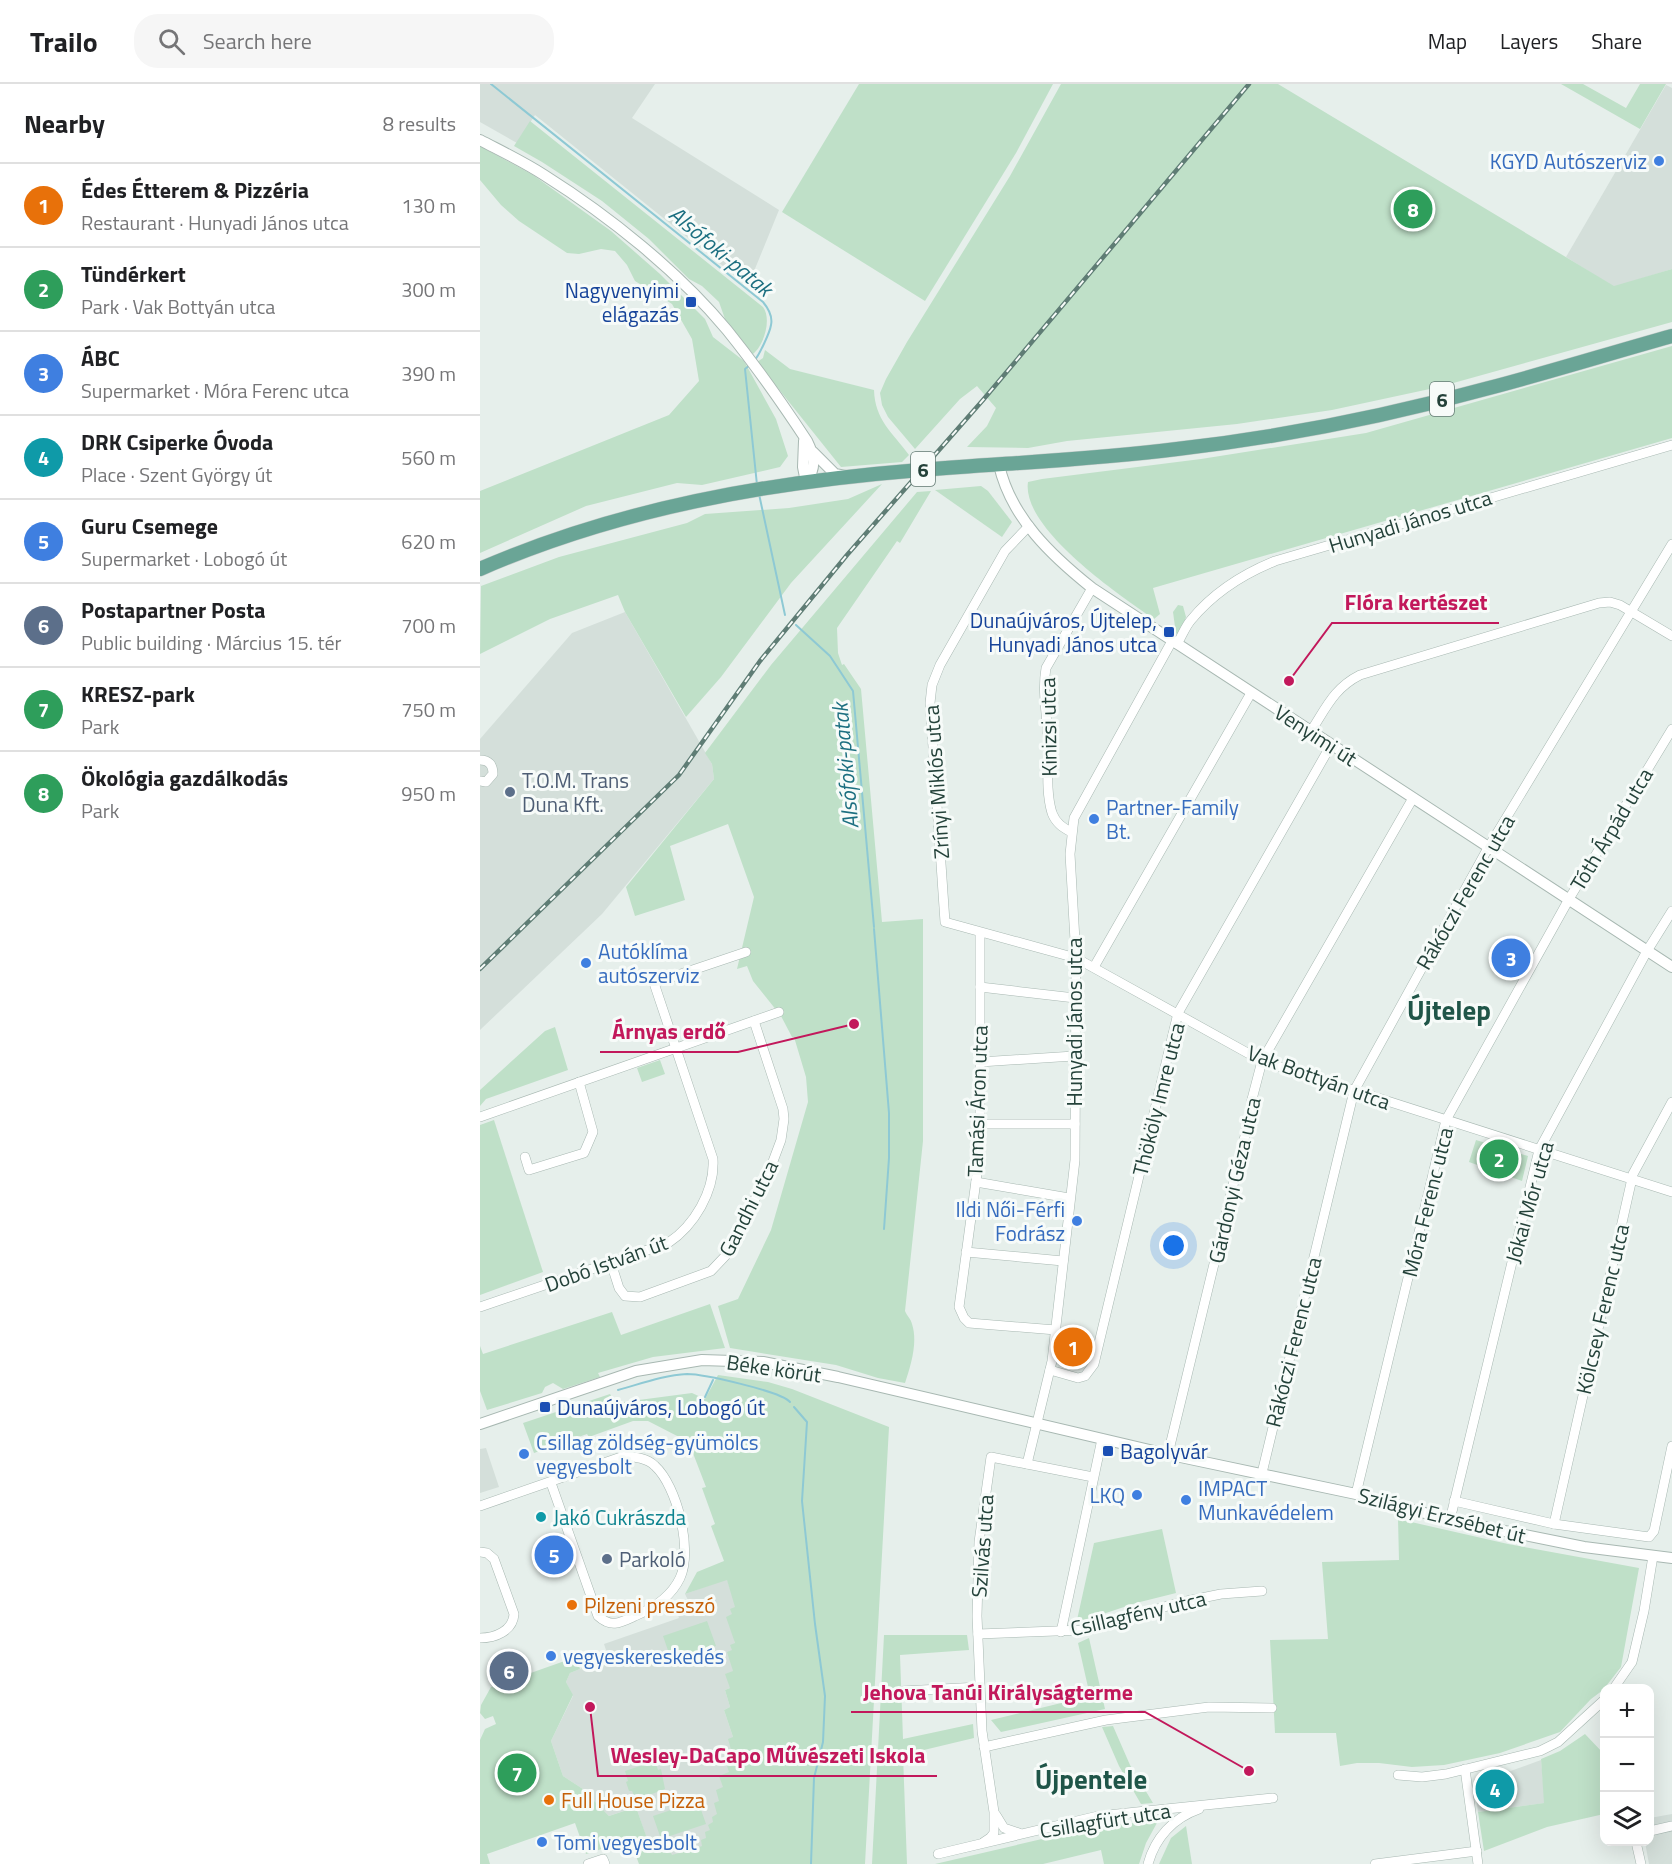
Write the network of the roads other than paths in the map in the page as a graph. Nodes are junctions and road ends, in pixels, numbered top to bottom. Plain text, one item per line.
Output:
1 (480, 140) edge
2 (1672, 336) edge
3 (801, 432) junction
4 (1672, 445) edge
5 (812, 451) junction
6 (999, 465) junction
7 (803, 467) junction
8 (848, 477) junction
9 (806, 482) junction
10 (787, 484) junction
11 (1029, 526) junction
12 (1672, 544) edge
13 (480, 569) edge
14 (1092, 588) junction
15 (1631, 611) junction
16 (1672, 636) edge
17 (1175, 643) junction
18 (1251, 693) junction
19 (1672, 729) edge
20 (1311, 731) junction
21 (1331, 745) junction
22 (480, 760) edge
23 (480, 781) edge
24 (1413, 798) junction
25 (1071, 832) junction
26 (1488, 848) junction
27 (1569, 899) junction
28 (1672, 910) edge
29 (945, 922) joint
30 (980, 933) junction
31 (1647, 951) junction
32 (746, 952) dead end
33 (1076, 958) junction
34 (1094, 967) junction
35 (1672, 967) edge
36 (980, 987) junction
37 (1075, 998) junction
38 (779, 1012) dead end
39 (1178, 1013) junction
40 (754, 1021) junction
41 (675, 1048) junction
42 (1074, 1056) junction
43 (1262, 1061) junction
44 (980, 1062) junction
45 (579, 1082) junction
46 (1354, 1091) junction
47 (1672, 1102) edge
48 (480, 1117) edge
49 (1446, 1120) junction
50 (980, 1124) junction
51 (1075, 1124) junction
52 (1539, 1150) junction
53 (525, 1157) dead end
54 (1631, 1179) junction
55 (975, 1182) junction
56 (1672, 1192) edge
57 (1069, 1198) junction
58 (966, 1252) junction
59 (1063, 1261) junction
60 (610, 1263) junction
61 (480, 1307) edge
62 (1056, 1330) junction
63 (1050, 1370) junction
64 (480, 1424) edge
65 (1037, 1425) junction
66 (1102, 1439) junction
67 (1672, 1446) edge
68 (1168, 1454) junction
69 (1027, 1464) junction
70 (1262, 1473) junction
71 (1093, 1477) junction
72 (551, 1483) junction
73 (1356, 1494) junction
74 (1454, 1501) junction
75 (480, 1506) edge
76 (1450, 1520) junction
77 (1554, 1524) junction
78 (480, 1552) edge
79 (1653, 1556) junction
80 (1672, 1558) edge
81 (1262, 1591) dead end
82 (1061, 1632) junction
83 (978, 1634) junction
84 (481, 1639) edge
85 (1617, 1684) edge
86 (980, 1688) junction
87 (902, 1691) dead end
88 (1600, 1705) edge
89 (1272, 1708) dead end
90 (984, 1747) junction
91 (1465, 1769) junction
92 (1398, 1775) dead end
93 (1274, 1798) dead end
94 (1210, 1806) junction
95 (1153, 1811) junction
96 (994, 1812) junction
97 (1672, 1826) edge
98 (1166, 1829) junction
99 (1654, 1830) edge
100 (1022, 1833) junction
101 (984, 1842) junction
102 (1637, 1846) edge
103 (1477, 1851) junction
104 (938, 1854) dead end
105 (588, 1864) edge
106 (605, 1864) edge
107 (1148, 1864) edge
108 (1375, 1864) edge
109 (1478, 1864) edge
110 (1641, 1864) edge

1 - 3 street
2 - 6 main road, 6
3 - 5 street
3 - 7 street
4 - 17 street, Hunyadi János utca
5 - 8 street
5 - 9 street
6 - 8 main road, 6
6 - 11 street, Venyimi út
7 - 9 street
7 - 10 street
8 - 9 main road, 6
9 - 10 main road, 6
10 - 13 main road, 6
11 - 14 street, Venyimi út
11 - 29 street, Zrínyi Miklós utca
12 - 15 street, Rákóczi Ferenc utca
14 - 17 street, Venyimi út
14 - 25 street, Kinizsi utca
15 - 16 street
15 - 20 street
15 - 26 street, Rákóczi Ferenc utca
17 - 18 street, Venyimi út
17 - 25 street, Hunyadi János utca
18 - 20 street, Venyimi út
18 - 34 street
19 - 27 street, Tóth Árpád utca
20 - 21 street, Venyimi út
21 - 24 street, Venyimi út
21 - 39 street, Thököly Imre utca
22 - 23 street
24 - 26 street, Venyimi út
24 - 43 street, Gárdonyi Géza utca
25 - 33 street, Hunyadi János utca
26 - 27 street, Venyimi út
26 - 46 street, Rákóczi Ferenc utca
27 - 31 street, Venyimi út
27 - 49 street, Móra Ferenc utca
28 - 31 street, Jókai Mór utca
29 - 30 street, Vak Bottyán utca
30 - 33 street, Vak Bottyán utca
30 - 36 street, Tamási Áron utca
31 - 35 street, Venyimi út
31 - 52 street, Jókai Mór utca
32 - 41 street, Dobó István út
33 - 34 street, Vak Bottyán utca
33 - 37 street, Hunyadi János utca
34 - 39 street, Vak Bottyán utca
36 - 37 street
36 - 44 street, Tamási Áron utca
37 - 42 street, Hunyadi János utca
38 - 40 street
39 - 43 street, Vak Bottyán utca
39 - 63 street, Thököly Imre utca
40 - 41 street
40 - 60 street, Gandhi utca
41 - 45 street
41 - 60 street, Dobó István út
42 - 44 street
42 - 51 street, Hunyadi János utca
43 - 46 street, Vak Bottyán utca
43 - 68 street, Gárdonyi Géza utca
44 - 50 street, Tamási Áron utca
45 - 48 street
45 - 53 street
46 - 49 street, Vak Bottyán utca
46 - 70 street, Rákóczi Ferenc utca
47 - 54 street, Kölcsey Ferenc utca
49 - 52 street, Vak Bottyán utca
49 - 73 street, Móra Ferenc utca
50 - 51 street
50 - 55 street, Tamási Áron utca
51 - 57 street, Hunyadi János utca
52 - 54 street, Vak Bottyán utca
52 - 74 street, Jókai Mór utca
54 - 56 street, Vak Bottyán utca
54 - 77 street, Kölcsey Ferenc utca
55 - 57 street
55 - 58 street, Tamási Áron utca
57 - 59 street, Hunyadi János utca
58 - 59 street
58 - 62 street, Tamási Áron utca
59 - 62 street, Hunyadi János utca
60 - 61 street, Dobó István út
62 - 63 street, Hunyadi János utca
63 - 65 street, Hunyadi János utca
64 - 65 street, Béke körút
65 - 66 street, Szilágyi Erzsébet út
65 - 69 street, Hunyadi János utca
66 - 68 street, Szilágyi Erzsébet út
66 - 71 street
67 - 77 street, Szilágyi Erzsébet út
68 - 70 street, Szilágyi Erzsébet út
69 - 71 street
69 - 83 street, Szilvás utca
70 - 73 street, Szilágyi Erzsébet út
71 - 82 street
72 - 72 street
72 - 75 street
73 - 76 street, Szilágyi Erzsébet út
74 - 76 street, Jókai Mór utca
74 - 77 street, Szilágyi Erzsébet út
76 - 79 street, Szilágyi Erzsébet út
78 - 84 street
79 - 80 street, Szilágyi Erzsébet út
79 - 85 street
81 - 82 street, Csillagfény utca
82 - 83 street, Csillagfény utca
83 - 86 street, Szilvás utca
86 - 87 street
86 - 90 street, Szilvás utca
88 - 91 street
89 - 90 street
90 - 96 street, Szilvás utca
91 - 92 street
91 - 103 street
93 - 94 street, Csillagfürt utca
94 - 95 street, Csillagfürt utca
94 - 98 street
95 - 98 street
95 - 100 street, Csillagfürt utca
96 - 100 street
96 - 101 street
97 - 99 street
98 - 107 street
100 - 101 street, Csillagfürt utca
101 - 104 street, Csillagfürt utca
102 - 110 street
103 - 108 street
103 - 109 street
105 - 106 street

